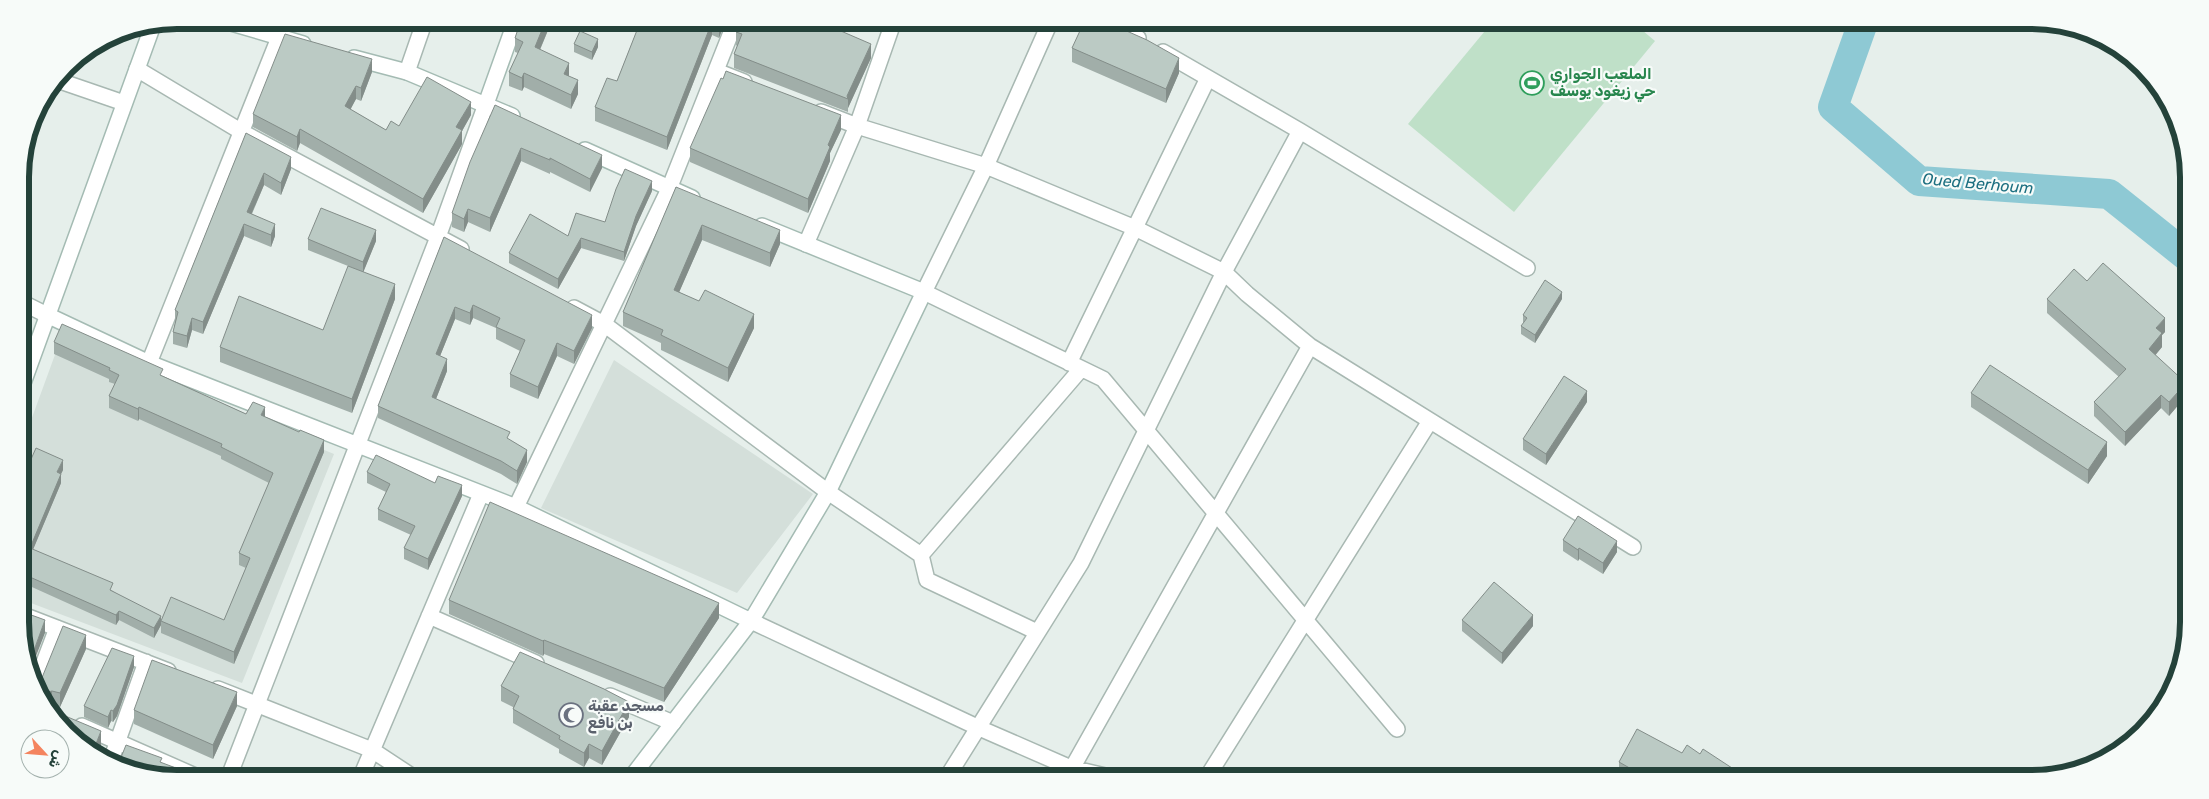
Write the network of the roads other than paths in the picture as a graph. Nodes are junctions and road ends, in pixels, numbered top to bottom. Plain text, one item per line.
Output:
1 (252, 29) edge
2 (282, 29) edge
3 (422, 29) edge
4 (513, 29) edge
5 (732, 29) edge
6 (891, 29) edge
7 (1047, 29) edge
8 (1122, 29) edge
9 (151, 32) edge
10 (279, 37) junction
11 (316, 47) edge
12 (343, 55) edge
13 (137, 69) junction
14 (716, 71) junction
15 (407, 72) junction
16 (1208, 78) junction
17 (64, 82) edge
18 (760, 88) edge
19 (124, 103) junction
20 (486, 104) junction
21 (804, 105) edge
22 (521, 120) edge
23 (857, 126) junction
24 (1300, 131) junction
25 (242, 132) junction
26 (573, 144) edge
27 (986, 166) junction
28 (669, 189) junction
29 (706, 204) edge
30 (751, 222) edge
31 (1135, 228) junction
32 (438, 236) junction
33 (806, 244) junction
34 (473, 255) edge
35 (1527, 268) dead end
36 (1224, 272) junction
37 (924, 292) junction
38 (560, 301) edge
39 (29, 306) edge
40 (47, 315) junction
41 (604, 324) junction
42 (1310, 346) junction
43 (149, 363) junction
44 (29, 366) edge
45 (1076, 366) junction
46 (1430, 421) junction
47 (1146, 431) junction
48 (358, 444) junction
49 (828, 492) junction
50 (481, 494) junction
51 (516, 507) junction
52 (1216, 513) junction
53 (1633, 548) dead end
54 (921, 555) junction
55 (429, 616) junction
56 (29, 617) edge
57 (1305, 619) junction
58 (751, 621) junction
59 (57, 628) junction
60 (1037, 632) junction
61 (146, 662) junction
62 (546, 668) edge
63 (39, 676) edge
64 (183, 676) edge
65 (201, 683) edge
66 (601, 691) edge
67 (256, 704) junction
68 (72, 722) edge
69 (673, 723) junction
70 (977, 728) junction
71 (1397, 729) dead end
72 (118, 741) junction
73 (372, 750) junction
74 (113, 756) edge
75 (182, 770) edge
76 (231, 770) edge
77 (364, 770) edge
78 (402, 770) edge
79 (637, 770) edge
80 (951, 770) edge
81 (1060, 770) edge
82 (1070, 770) edge
83 (1212, 770) edge

1 - 10 street
2 - 10 street
3 - 15 street
4 - 20 street
5 - 14 street
6 - 23 street
7 - 27 street
8 - 16 street
9 - 13 street
10 - 11 street
10 - 25 street
12 - 15 street
13 - 19 street
13 - 25 street
14 - 18 street
14 - 28 street
15 - 20 street
16 - 24 street
16 - 31 street
17 - 19 street
19 - 40 street
20 - 22 street
20 - 32 street
21 - 23 street
23 - 27 street
23 - 33 street
24 - 35 street
24 - 36 street
25 - 32 street
25 - 43 street
26 - 28 street
27 - 31 street
27 - 37 street
28 - 29 street
28 - 41 street
30 - 33 street
31 - 36 street
31 - 45 street
32 - 34 street
32 - 48 street
33 - 37 street
36 - 42 street
36 - 47 street
37 - 45 street
37 - 49 street
38 - 41 street
39 - 40 street
40 - 43 street
40 - 44 street
41 - 49 street
41 - 51 street
42 - 46 street
42 - 52 street
43 - 48 street
45 - 47 street
45 - 54 street
46 - 53 street
46 - 57 street
47 - 52 street
47 - 60 street
48 - 50 street
48 - 67 street
49 - 54 street
49 - 58 street
50 - 51 street
50 - 55 street
51 - 58 street
52 - 57 street
52 - 82 street
54 - 60 street
55 - 62 street
55 - 73 street
56 - 59 street
57 - 71 street
57 - 83 street
58 - 69 street
58 - 70 street
59 - 61 street
59 - 63 street
60 - 70 street
61 - 64 street
61 - 72 street
65 - 67 street
66 - 69 street
67 - 73 street
67 - 76 street
68 - 72 street
69 - 79 street
70 - 80 street
70 - 81 street
72 - 74 street
72 - 75 street
73 - 77 street
73 - 78 street

